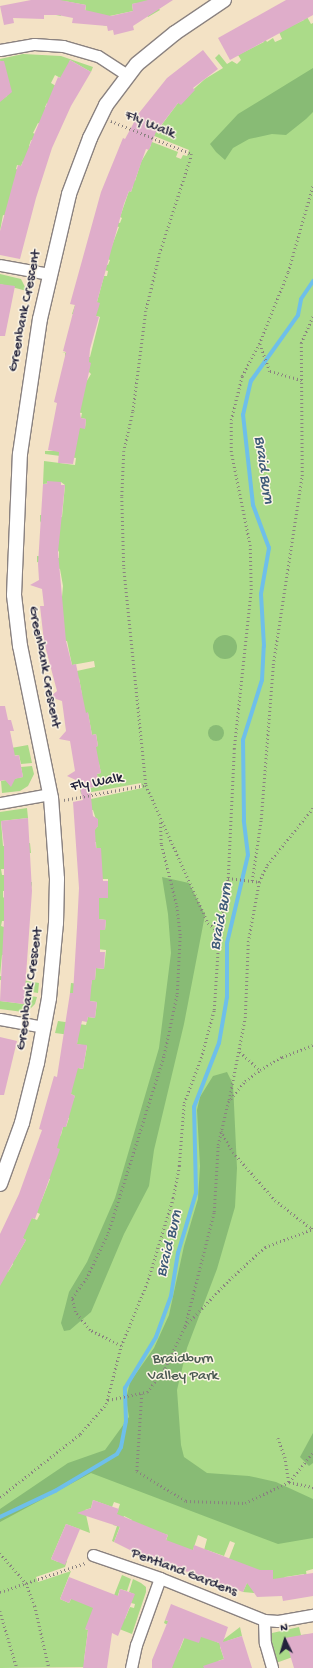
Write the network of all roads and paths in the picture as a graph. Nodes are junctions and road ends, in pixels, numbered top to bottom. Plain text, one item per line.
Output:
1 (224, 0) edge
2 (0, 50) edge
3 (127, 75) junction
4 (100, 116) junction
5 (313, 185) edge
6 (0, 265) edge
7 (48, 274) junction
8 (313, 316) edge
9 (259, 344) junction
10 (304, 381) junction
11 (146, 784) junction
12 (51, 798) junction
13 (0, 803) edge
14 (313, 808) edge
15 (159, 817) junction
16 (228, 878) junction
17 (252, 880) junction
18 (259, 882) junction
19 (219, 932) junction
20 (0, 1019) edge
21 (44, 1027) junction
22 (313, 1045) edge
23 (240, 1052) junction
24 (260, 1070) junction
25 (228, 1102) junction
26 (221, 1131) junction
27 (0, 1184) edge
28 (313, 1225) edge
29 (313, 1229) edge
30 (185, 1326) junction
31 (121, 1346) junction
32 (142, 1394) junction
33 (108, 1400) junction
34 (278, 1438) dead end
35 (313, 1452) edge
36 (289, 1482) junction
37 (313, 1487) edge
38 (0, 1497) edge
39 (0, 1553) edge
40 (93, 1554) joint
41 (160, 1578) junction
42 (26, 1583) junction
43 (0, 1592) edge
44 (0, 1611) edge
45 (313, 1615) edge
46 (264, 1620) junction
47 (17, 1668) edge
48 (49, 1668) edge
49 (130, 1668) edge
50 (272, 1668) edge

1 - 3 street, Greenbank Crescent
2 - 3 street
3 - 4 street, Greenbank Crescent
4 - 7 street, Greenbank Crescent
4 - 11 path, Fly Walk
5 - 9 path
6 - 7 street
7 - 12 street, Greenbank Crescent
8 - 10 path
9 - 10 path
9 - 16 path
10 - 17 path
11 - 12 path, Fly Walk
11 - 15 path
12 - 13 street
12 - 21 street, Greenbank Crescent
14 - 18 path
15 - 19 path
15 - 31 path
16 - 17 path
16 - 19 path
17 - 18 path
18 - 23 path
19 - 31 path
20 - 21 street
21 - 27 street, Greenbank Crescent
22 - 24 path
23 - 24 path
23 - 25 path
24 - 25 path
25 - 26 path
26 - 29 path
26 - 30 path
28 - 29 path
29 - 30 path
30 - 32 path
31 - 33 path
32 - 33 path
32 - 36 path
33 - 38 path
34 - 36 path
35 - 36 path
36 - 37 path
39 - 42 path
40 - 41 street, Pentland Gardens
40 - 42 path
41 - 46 street, Pentland Gardens
41 - 49 street
42 - 43 path
42 - 48 path
44 - 47 path
45 - 46 street, Pentland Gardens
46 - 50 street

